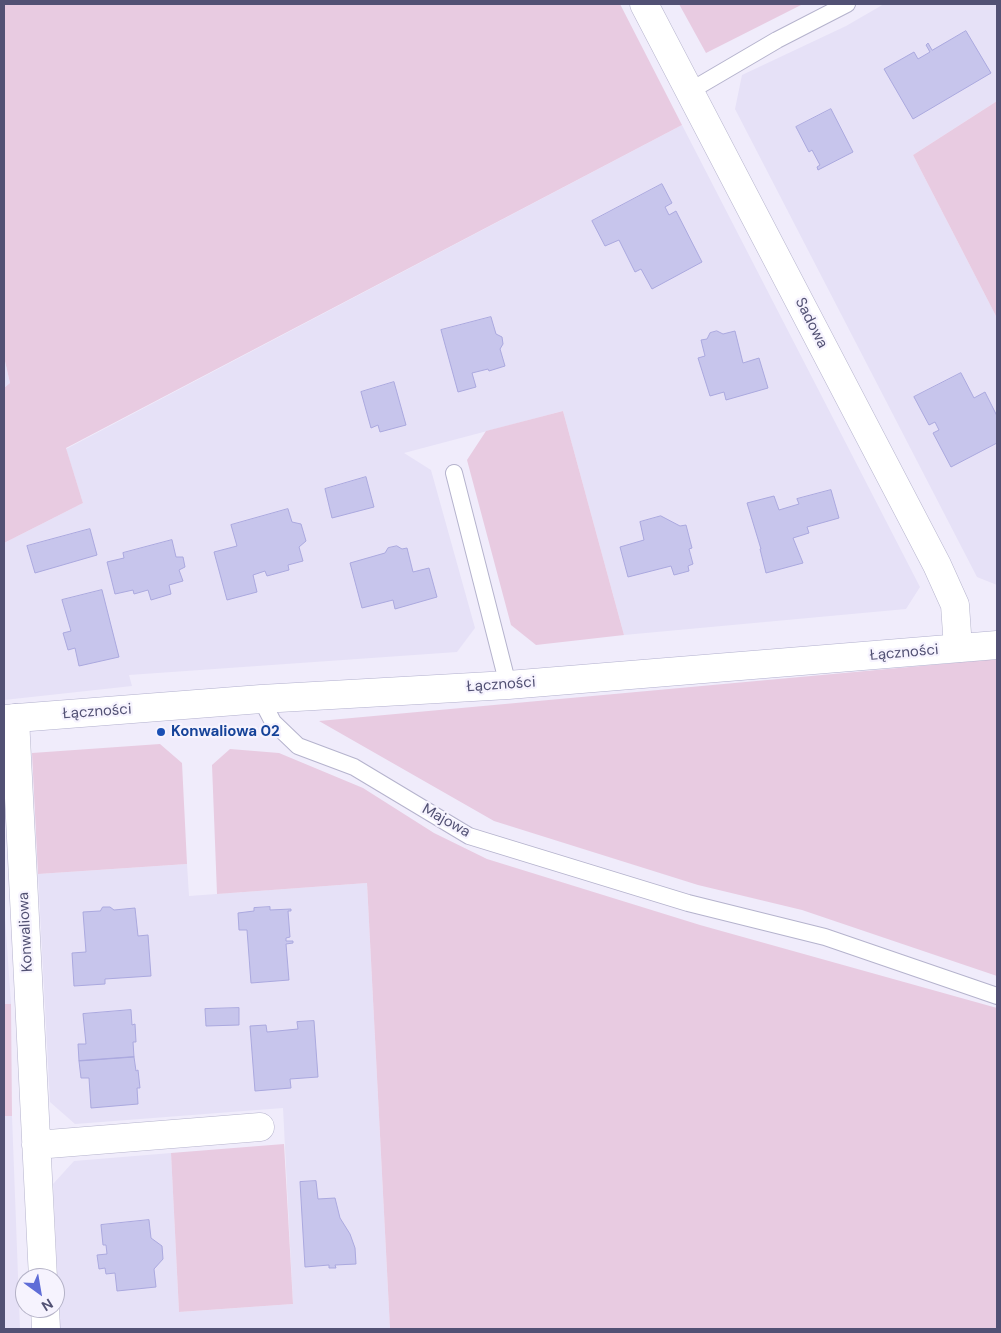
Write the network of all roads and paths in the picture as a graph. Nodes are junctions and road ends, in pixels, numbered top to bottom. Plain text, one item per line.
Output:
1 (644, 4) edge
2 (847, 4) edge
3 (690, 92) junction
4 (454, 473) dead end
5 (997, 645) edge
6 (958, 648) junction
7 (508, 685) junction
8 (262, 699) junction
9 (10, 718) edge
10 (997, 996) edge
11 (260, 1127) dead end
12 (36, 1145) junction
13 (42, 1268) edge

1 - 3 street, Sadowa
2 - 3 lane
3 - 6 street, Sadowa
4 - 7 lane
5 - 6 street, Łączności
6 - 7 street, Łączności
7 - 8 street, Łączności
8 - 9 street, Łączności
8 - 10 lane, Majowa
9 - 12 street, Konwaliowa
11 - 12 street
12 - 13 street, Konwaliowa

